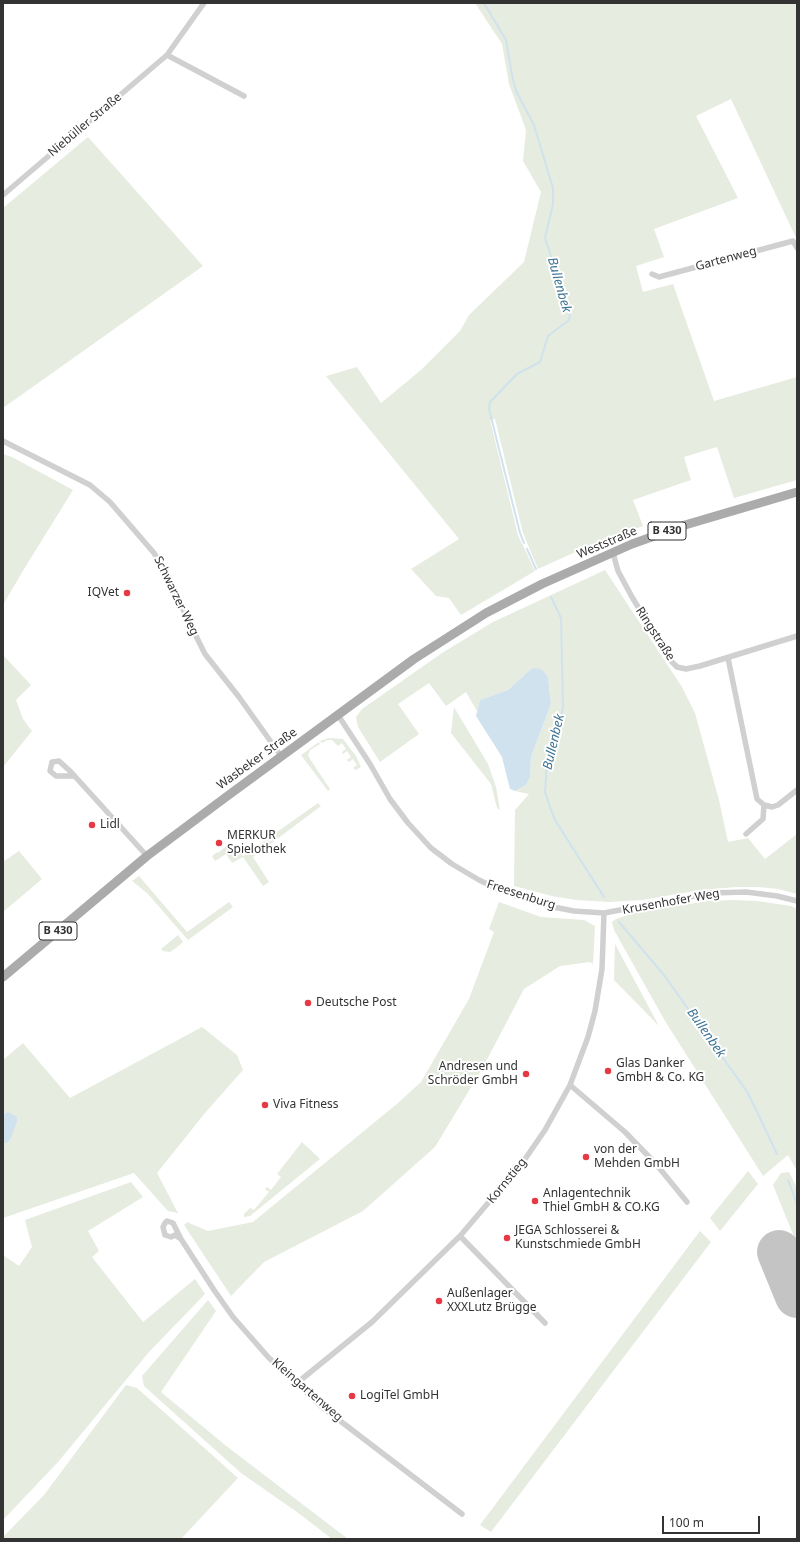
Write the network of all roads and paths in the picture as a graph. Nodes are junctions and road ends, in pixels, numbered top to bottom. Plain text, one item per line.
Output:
1 (204, 3) edge
2 (167, 55) junction
3 (244, 96) dead end
4 (3, 195) edge
5 (797, 248) edge
6 (652, 274) dead end
7 (3, 441) edge
8 (797, 492) edge
9 (613, 553) junction
10 (542, 584) joint
11 (797, 636) edge
12 (728, 658) junction
13 (338, 715) junction
14 (281, 756) junction
15 (74, 776) dead end
16 (797, 790) edge
17 (764, 805) junction
18 (746, 834) dead end
19 (147, 856) junction
20 (797, 901) edge
21 (616, 911) joint
22 (604, 913) junction
23 (3, 977) edge
24 (570, 1085) junction
25 (687, 1202) dead end
26 (460, 1236) junction
27 (181, 1238) dead end
28 (545, 1324) dead end
29 (297, 1383) junction
30 (462, 1514) dead end

1 - 2 street, Niebüller Straße
2 - 3 street
2 - 4 street, Niebüller Straße
5 - 6 street, Gartenweg
7 - 14 street, Schwarzer Weg
8 - 9 main road, Weststraße / B 430
9 - 10 main road, Weststraße / B 430
9 - 12 street, Ringstraße
10 - 13 main road, Wasbeker Straße / B 430
11 - 12 street, Ringstraße
12 - 17 street
13 - 14 main road, Wasbeker Straße / B 430
13 - 22 street, Freesenburg
14 - 19 main road, Wasbeker Straße / B 430
15 - 19 street
16 - 17 street
17 - 18 street
19 - 23 main road, Wasbeker Straße / B 430
20 - 21 street, Krusenhofer Weg
21 - 22 street, Freesenburg
22 - 24 street, Kornstieg
24 - 25 street
24 - 26 street, Kornstieg
26 - 28 street
26 - 29 street, Kornstieg
27 - 29 street, Kleingartenweg
29 - 30 street, Kleingartenweg

